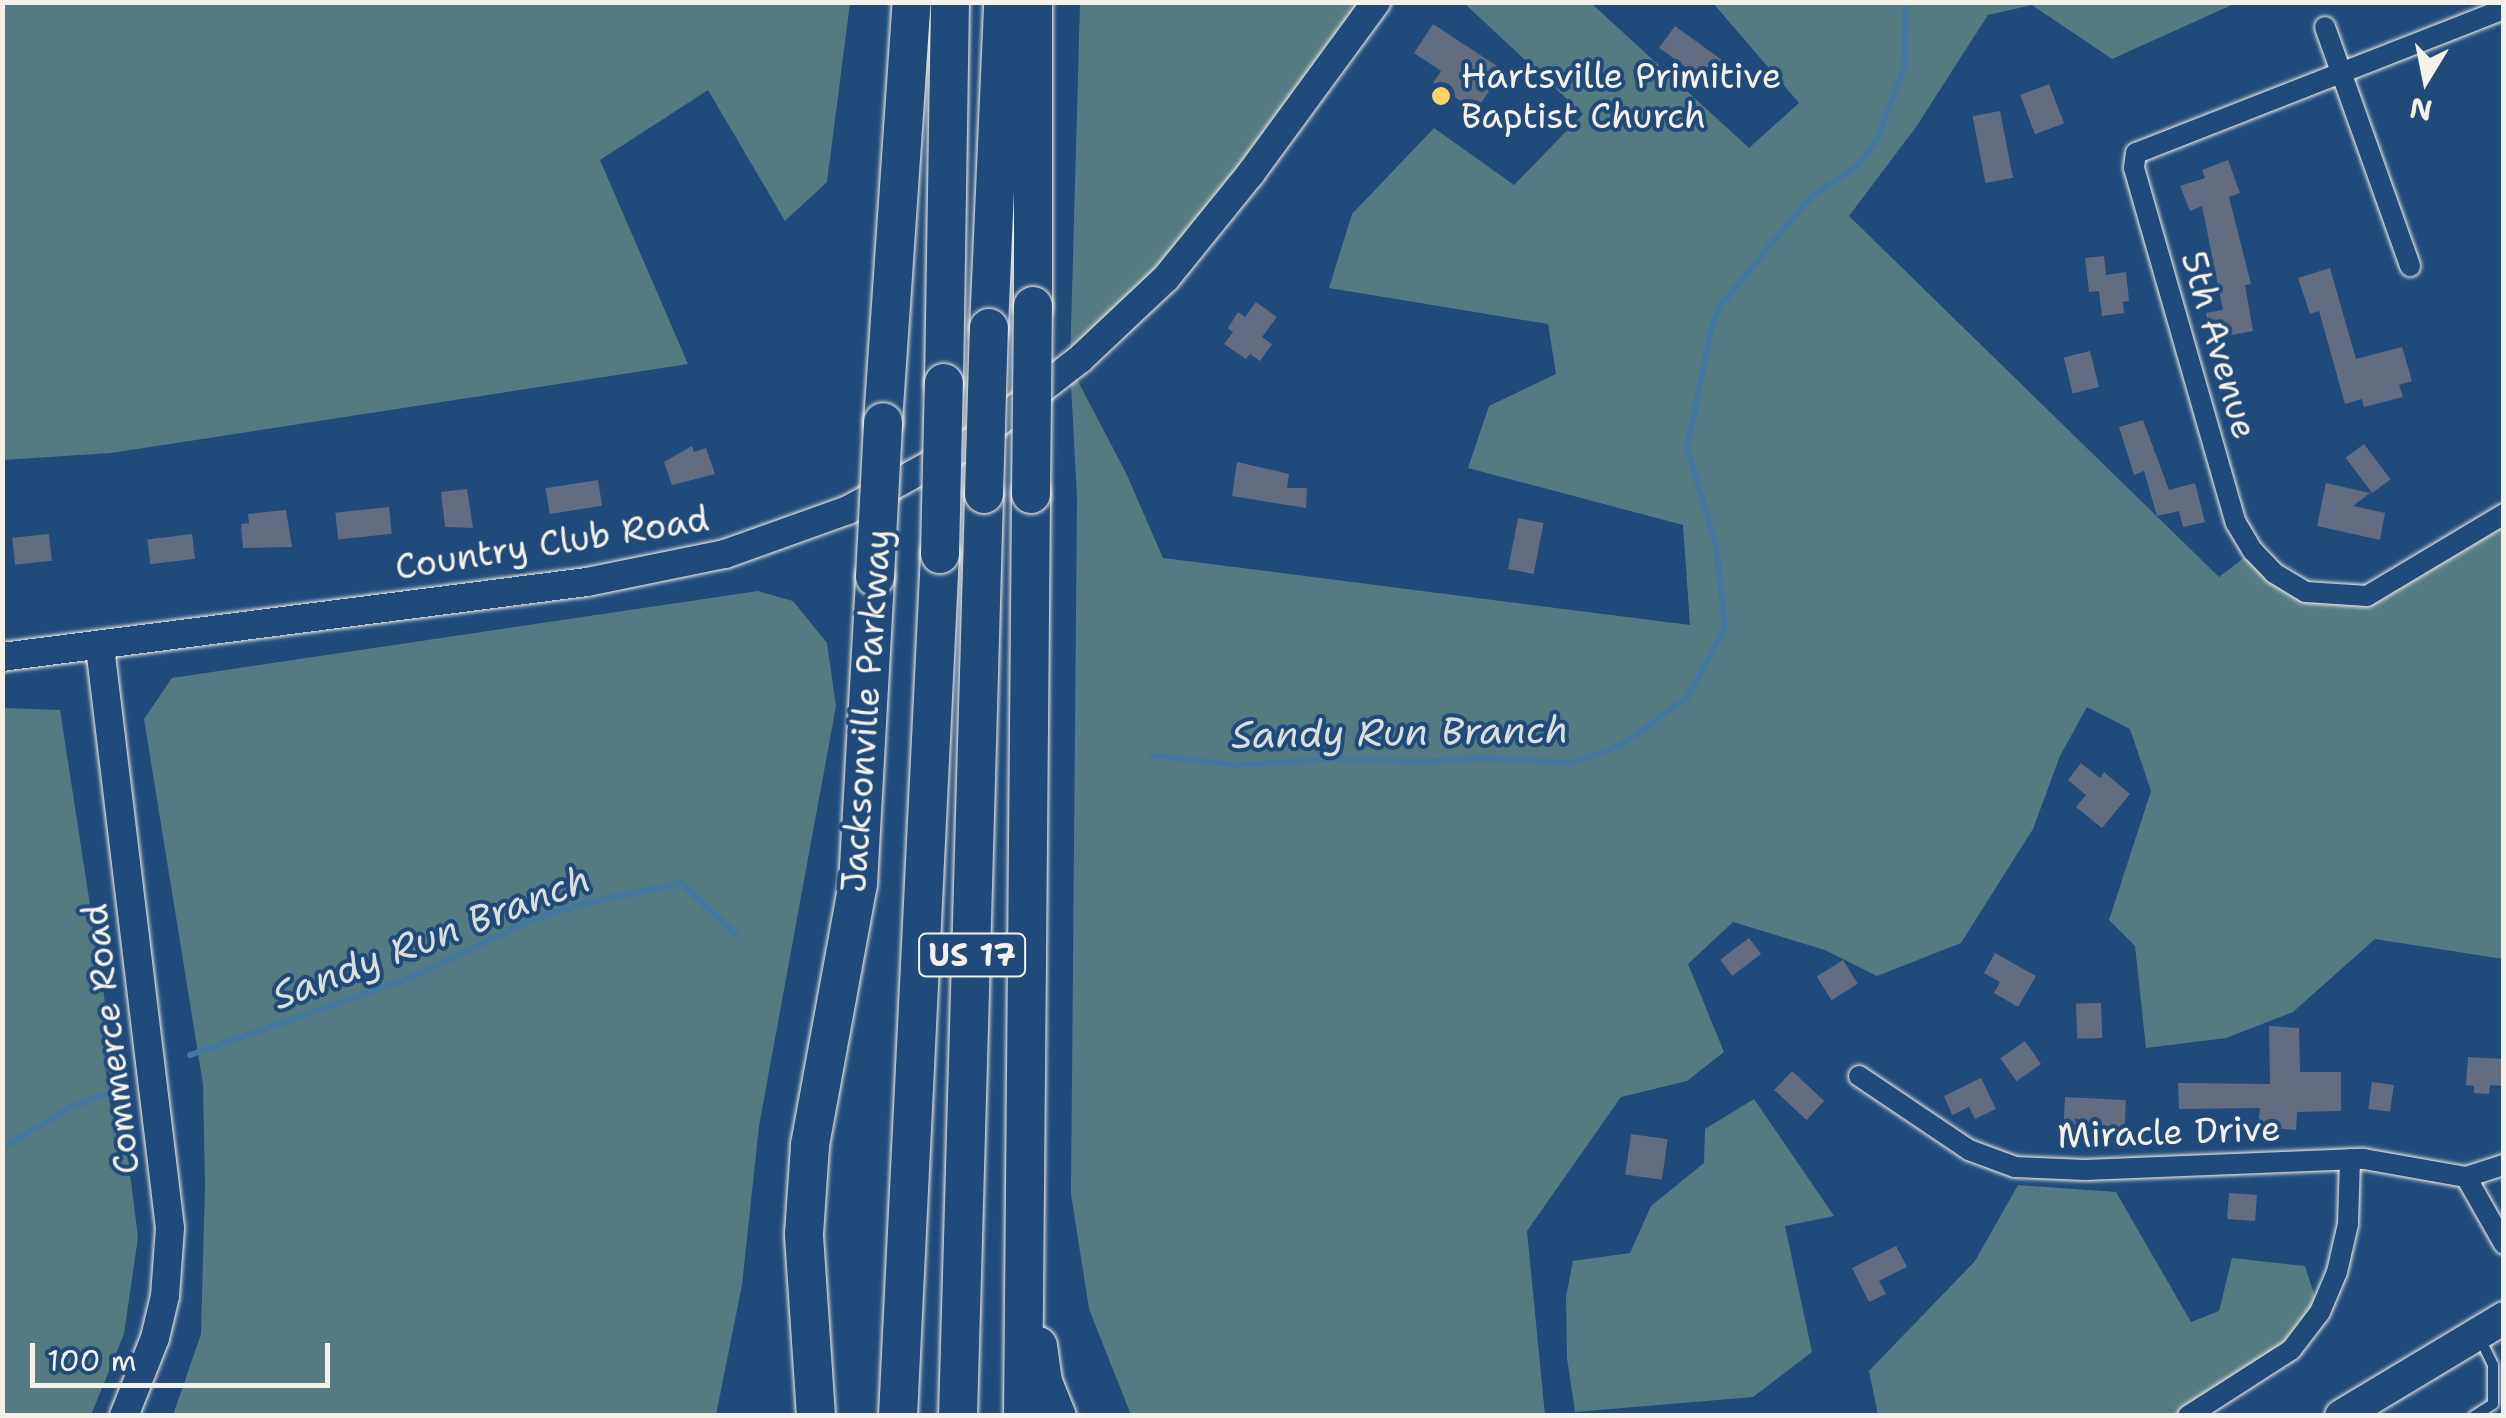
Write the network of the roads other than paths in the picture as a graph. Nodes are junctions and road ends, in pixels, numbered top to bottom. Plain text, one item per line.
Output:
1 (912, 2) edge
2 (950, 2) edge
3 (1003, 2) edge
4 (1033, 2) edge
5 (1376, 2) edge
6 (2504, 9) edge
7 (2325, 27) dead end
8 (2344, 71) junction
9 (2410, 266) dead end
10 (2504, 514) edge
11 (100, 647) junction
12 (2, 657) edge
13 (1859, 1076) dead end
14 (2350, 1159) junction
15 (2504, 1165) edge
16 (2466, 1176) junction
17 (1022, 1226) junction
18 (2504, 1244) edge
19 (2490, 1326) edge
20 (2362, 1410) edge
21 (124, 1416) edge
22 (816, 1416) edge
23 (898, 1416) edge
24 (958, 1416) edge
25 (1023, 1416) edge
26 (1057, 1416) edge
27 (2188, 1416) edge
28 (2474, 1416) edge

1 - 22 highway, Jacksonville Parkway, bridge
2 - 23 highway, US 17, bridge
3 - 24 highway, US 17, bridge
4 - 17 highway, bridge
5 - 11 main road, Country Club Road
6 - 8 street
7 - 8 street
8 - 9 street
8 - 10 street, 5th Avenue
11 - 12 main road, Country Club Road
11 - 21 main road, Commerce Road
13 - 14 street, Miracle Drive
14 - 16 street, Miracle Drive
14 - 27 street
15 - 16 street, Miracle Drive
16 - 18 street
17 - 25 highway
17 - 26 highway
19 - 20 main road
19 - 28 lane

